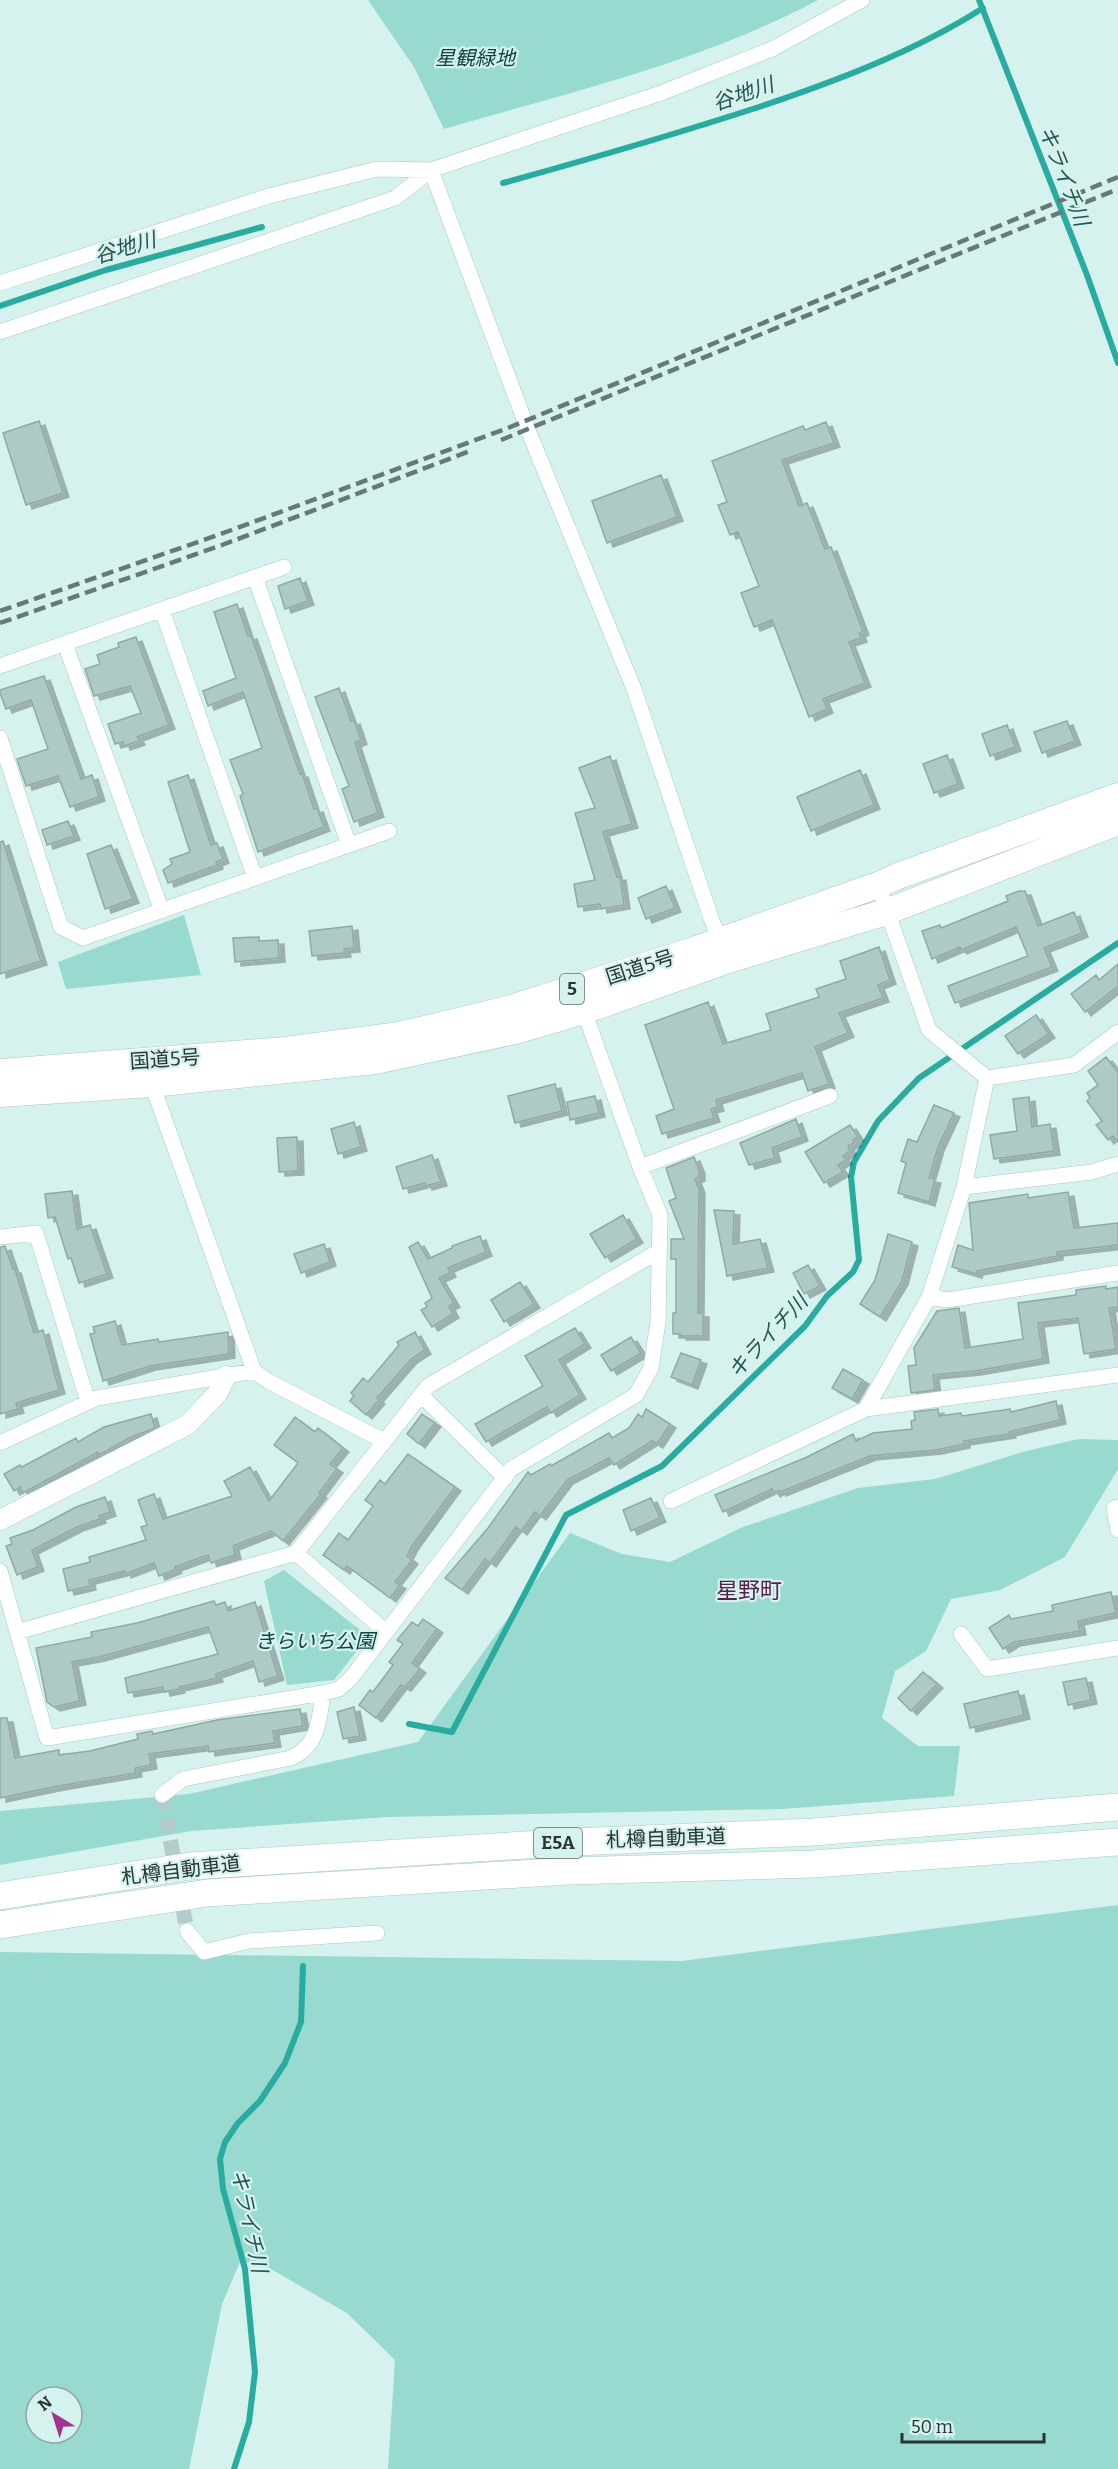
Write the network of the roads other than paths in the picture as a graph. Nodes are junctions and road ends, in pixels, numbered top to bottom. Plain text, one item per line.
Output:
1 (862, 0) edge
2 (431, 170) junction
3 (0, 284) edge
4 (0, 332) edge
5 (284, 567) dead end
6 (255, 577) junction
7 (162, 610) junction
8 (65, 644) junction
9 (0, 666) edge
10 (0, 738) edge
11 (1118, 796) edge
12 (1118, 822) edge
13 (389, 831) dead end
14 (349, 845) junction
15 (255, 878) junction
16 (878, 885) junction
17 (162, 911) junction
18 (886, 912) junction
19 (724, 950) junction
20 (584, 1011) junction
21 (1118, 1032) edge
22 (0, 1072) edge
23 (987, 1078) junction
24 (152, 1084) junction
25 (0, 1094) edge
26 (830, 1096) dead end
27 (640, 1167) junction
28 (1117, 1170) edge
29 (964, 1187) junction
30 (0, 1237) edge
31 (659, 1251) junction
32 (1118, 1273) edge
33 (929, 1296) junction
34 (254, 1371) junction
35 (1118, 1375) edge
36 (226, 1376) junction
37 (421, 1395) junction
38 (88, 1402) junction
39 (866, 1409) junction
40 (384, 1441) junction
41 (0, 1443) edge
42 (504, 1478) junction
43 (671, 1501) dead end
44 (1118, 1507) edge
45 (0, 1520) edge
46 (1118, 1530) edge
47 (296, 1553) junction
48 (0, 1570) edge
49 (17, 1632) junction
50 (387, 1632) junction
51 (961, 1634) dead end
52 (1118, 1648) edge
53 (323, 1693) junction
54 (162, 1796) dead end
55 (1118, 1807) edge
56 (1118, 1842) edge
57 (0, 1896) edge
58 (0, 1925) edge
59 (187, 1931) tunnel mouth
60 (377, 1933) dead end

1 - 2 street
2 - 3 street
2 - 4 street
2 - 19 street
5 - 6 street
6 - 7 street
6 - 14 street
7 - 8 street
7 - 15 street
8 - 9 street
8 - 17 street
10 - 17 street
11 - 16 highway, 国道5号 / 5
12 - 18 highway, 国道5号 / 5
13 - 14 street
14 - 15 street
15 - 17 street
16 - 18 street
16 - 19 highway, 国道5号 / 5
18 - 19 highway, 国道5号 / 5
18 - 23 street
19 - 20 highway, 国道5号 / 5
19 - 22 highway, 国道5号 / 5
20 - 24 highway, 国道5号 / 5
20 - 27 street
21 - 23 street
23 - 29 street
24 - 25 highway, 国道5号 / 5
24 - 34 street
26 - 27 street
27 - 31 street
28 - 29 street
29 - 33 street
30 - 38 street
31 - 37 street
31 - 42 street
32 - 33 street
33 - 39 street
34 - 36 street
34 - 40 street
35 - 39 street
36 - 38 street
36 - 45 street
37 - 40 street
37 - 42 street
38 - 41 street
39 - 43 street
40 - 47 street
42 - 50 street
44 - 46 street
47 - 49 street
47 - 50 street
48 - 49 street
49 - 53 street
50 - 53 street
51 - 52 street
53 - 54 street
55 - 57 highway, 札樽自動車道 / E5A
56 - 58 highway, 札樽自動車道 / E5A
59 - 60 street

